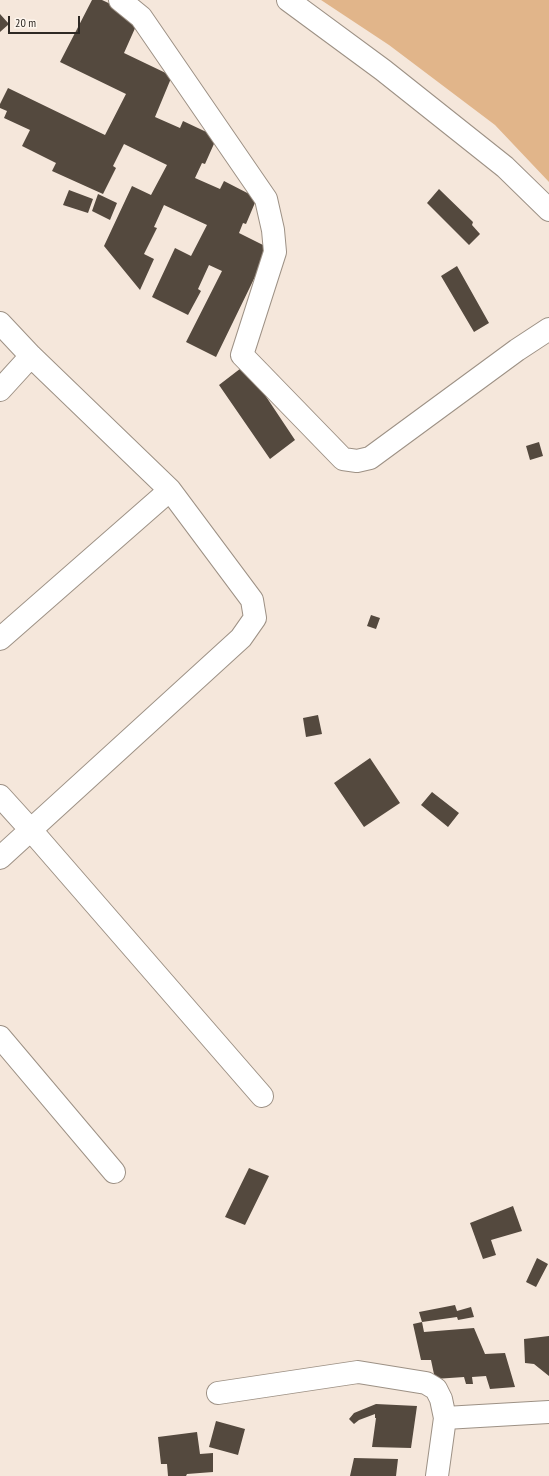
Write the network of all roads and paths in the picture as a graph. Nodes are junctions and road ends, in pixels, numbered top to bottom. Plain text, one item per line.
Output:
1 (120, 0) edge
2 (288, 0) edge
3 (549, 210) edge
4 (0, 323) edge
5 (549, 329) edge
6 (31, 356) junction
7 (0, 390) edge
8 (170, 490) junction
9 (0, 639) edge
10 (0, 796) edge
11 (30, 829) junction
12 (0, 858) edge
13 (0, 1038) edge
14 (262, 1096) dead end
15 (114, 1172) dead end
16 (218, 1393) dead end
17 (549, 1412) edge
18 (445, 1418) junction
19 (437, 1476) edge

1 - 5 street
2 - 3 street
4 - 6 street
6 - 7 street
6 - 8 street
8 - 9 street
8 - 11 street
10 - 11 street
11 - 12 street
11 - 14 street
13 - 15 street
16 - 18 street
17 - 18 street
18 - 19 street

